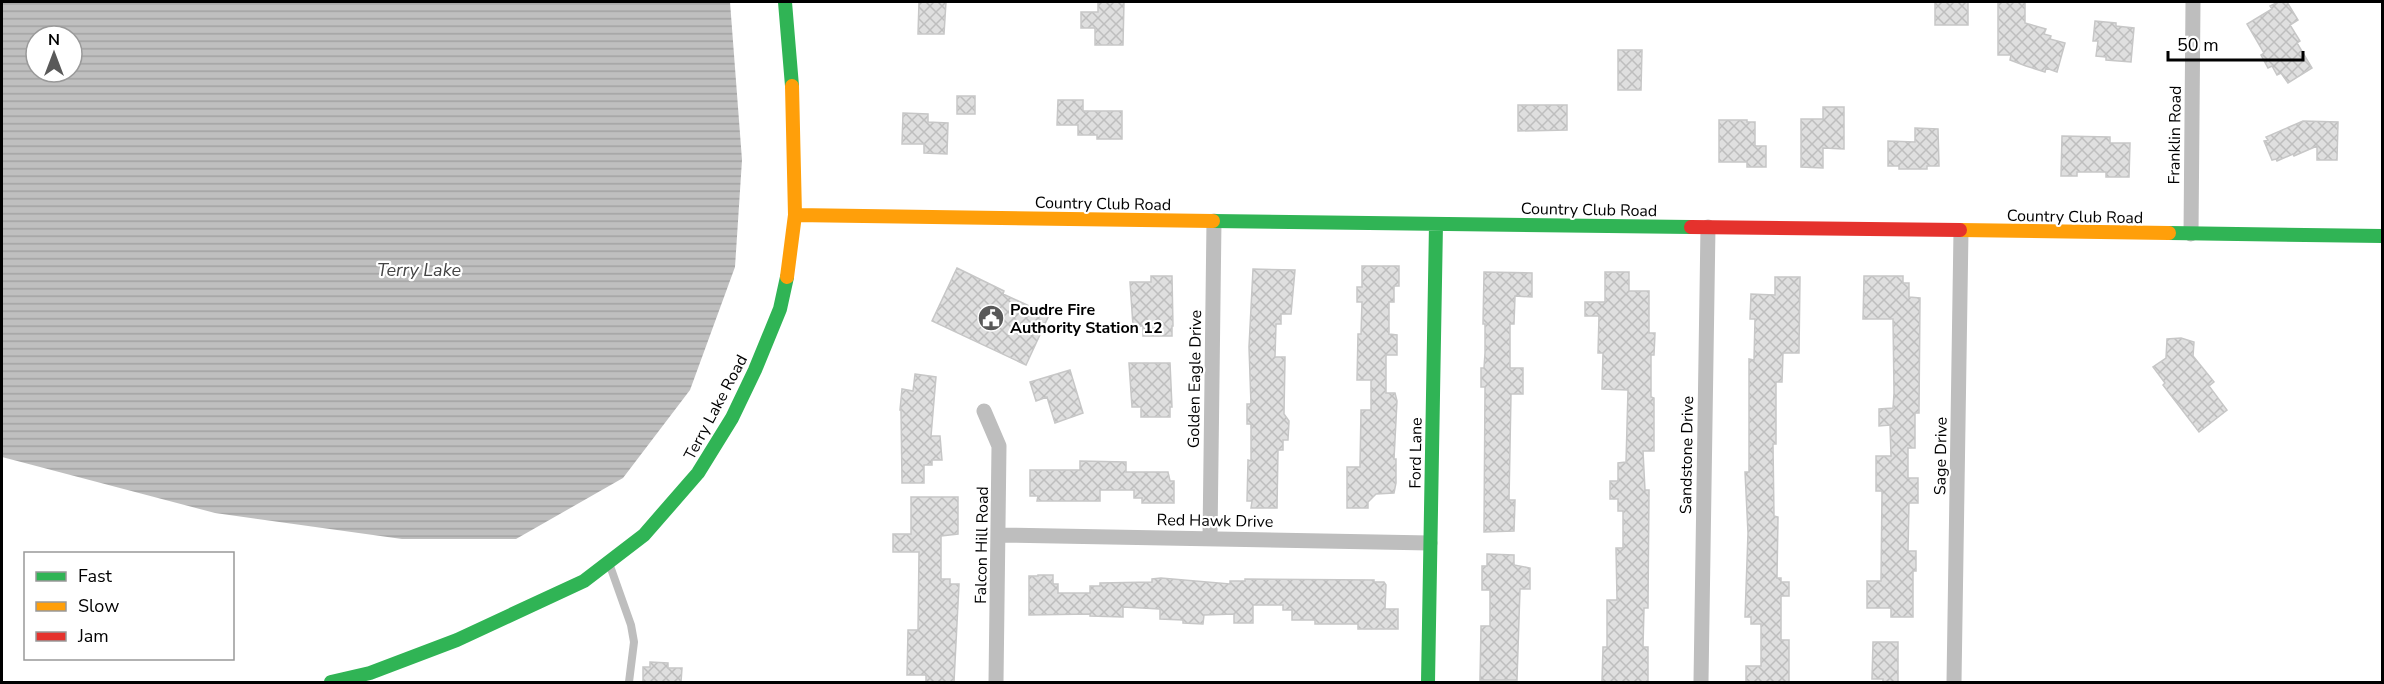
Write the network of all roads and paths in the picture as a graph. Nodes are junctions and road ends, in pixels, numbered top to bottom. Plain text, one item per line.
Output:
1 (785, 2) edge
2 (2193, 2) edge
3 (795, 215) junction
4 (1214, 221) junction
5 (1436, 224) junction
6 (1707, 227) junction
7 (1961, 231) junction
8 (2191, 234) junction
9 (2382, 236) edge
10 (984, 411) dead end
11 (999, 535) junction
12 (1210, 538) junction
13 (1430, 543) junction
14 (609, 562) junction
15 (331, 682) edge
16 (629, 682) edge
17 (996, 682) edge
18 (1428, 682) edge
19 (1701, 682) edge
20 (1954, 682) edge

1 - 3 street, Terry Lake Road
2 - 8 street, Franklin Road
3 - 4 street, Country Club Road
3 - 14 street, Terry Lake Road
4 - 5 street, Country Club Road
4 - 12 street, Golden Eagle Drive
5 - 6 street, Country Club Road
5 - 13 street, Ford Lane
6 - 7 street, Country Club Road
6 - 19 street, Sandstone Drive
7 - 8 street, Country Club Road
7 - 20 street, Sage Drive
8 - 9 street, Country Club Road
10 - 11 street, Falcon Hill Road
11 - 12 street, Red Hawk Drive
11 - 17 street, Falcon Hill Road
12 - 13 street, Red Hawk Drive
13 - 18 street, Ford Lane
14 - 15 street, Terry Lake Road
14 - 16 lane

